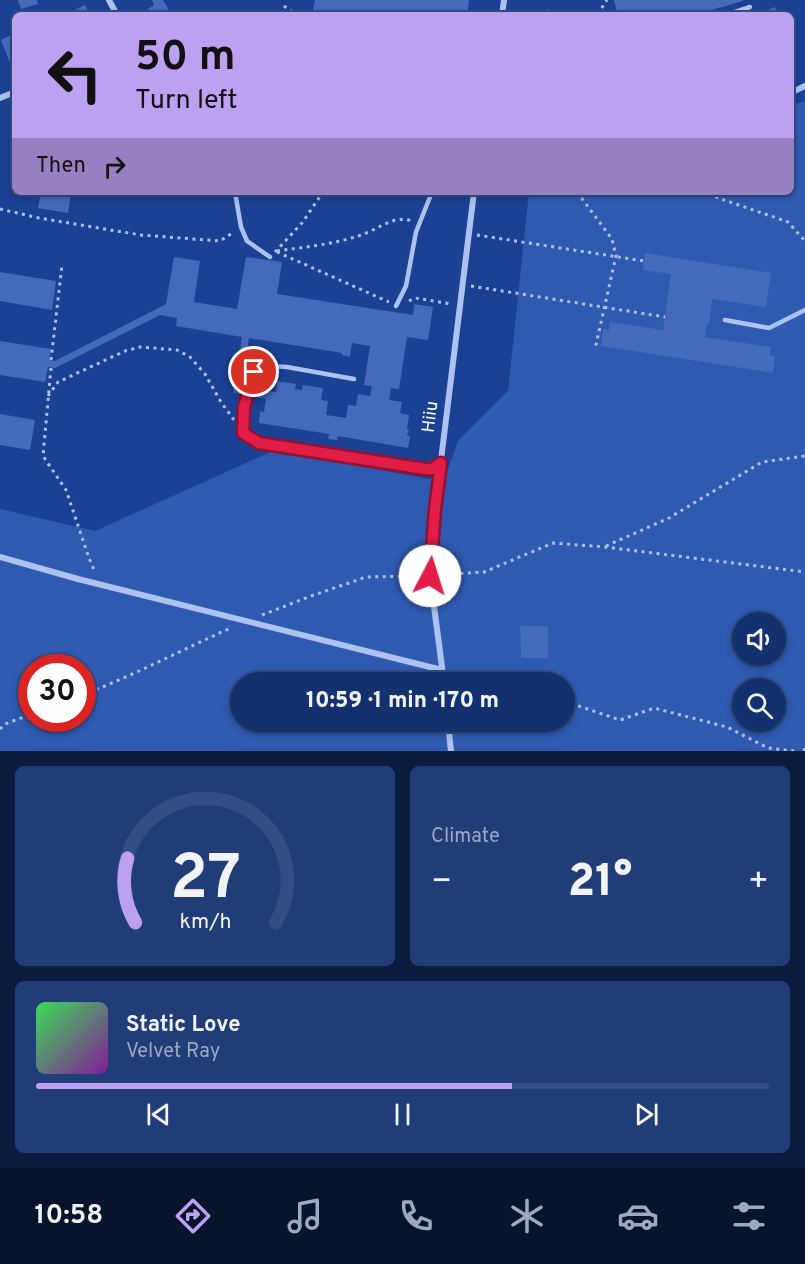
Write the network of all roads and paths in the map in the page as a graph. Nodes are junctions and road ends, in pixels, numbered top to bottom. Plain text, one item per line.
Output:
1 (284, 6) dead end
2 (750, 7) dead end
3 (293, 12) edge
4 (735, 12) edge
5 (236, 195) edge
6 (320, 195) edge
7 (431, 195) edge
8 (474, 195) edge
9 (579, 195) edge
10 (710, 195) edge
11 (0, 209) edge
12 (419, 224) junction
13 (241, 227) junction
14 (469, 234) junction
15 (805, 241) edge
16 (275, 252) junction
17 (616, 256) junction
18 (270, 257) joint
19 (644, 261) dead end
20 (62, 265) dead end
21 (463, 284) junction
22 (396, 306) junction
23 (460, 306) junction
24 (605, 308) junction
25 (805, 310) edge
26 (665, 317) dead end
27 (725, 320) dead end
28 (595, 349) dead end
29 (51, 360) dead end
30 (51, 368) dead end
31 (354, 380) dead end
32 (48, 396) junction
33 (243, 433) junction
34 (805, 456) edge
35 (441, 463) junction
36 (605, 547) junction
37 (0, 557) edge
38 (805, 572) edge
39 (430, 576) junction
40 (101, 585) junction
41 (442, 670) junction
42 (450, 672) edge
43 (575, 705) edge
44 (18, 719) edge
45 (0, 729) edge
46 (449, 732) edge
47 (451, 751) edge
48 (794, 751) edge

1 - 3 path
2 - 4 lane
5 - 13 lane
6 - 16 path
7 - 12 lane
8 - 14 street, Hiiu
9 - 17 path
10 - 15 path
11 - 13 path
12 - 16 path
12 - 22 lane
13 - 18 lane
14 - 17 path
14 - 21 street, Hiiu
16 - 18 path
16 - 22 path
17 - 19 path
17 - 24 path
20 - 29 path
21 - 23 street, Hiiu
21 - 24 path
22 - 23 path
23 - 35 street, Hiiu
24 - 26 path
24 - 28 path
25 - 27 lane
30 - 32 path
31 - 33 lane
32 - 33 path
32 - 40 path
33 - 35 lane
34 - 36 path
35 - 39 street, Hiiu
36 - 38 path
36 - 39 path
37 - 40 street
39 - 41 street, Hiiu
40 - 41 street
41 - 42 path
43 - 48 path
44 - 45 path
46 - 47 street

